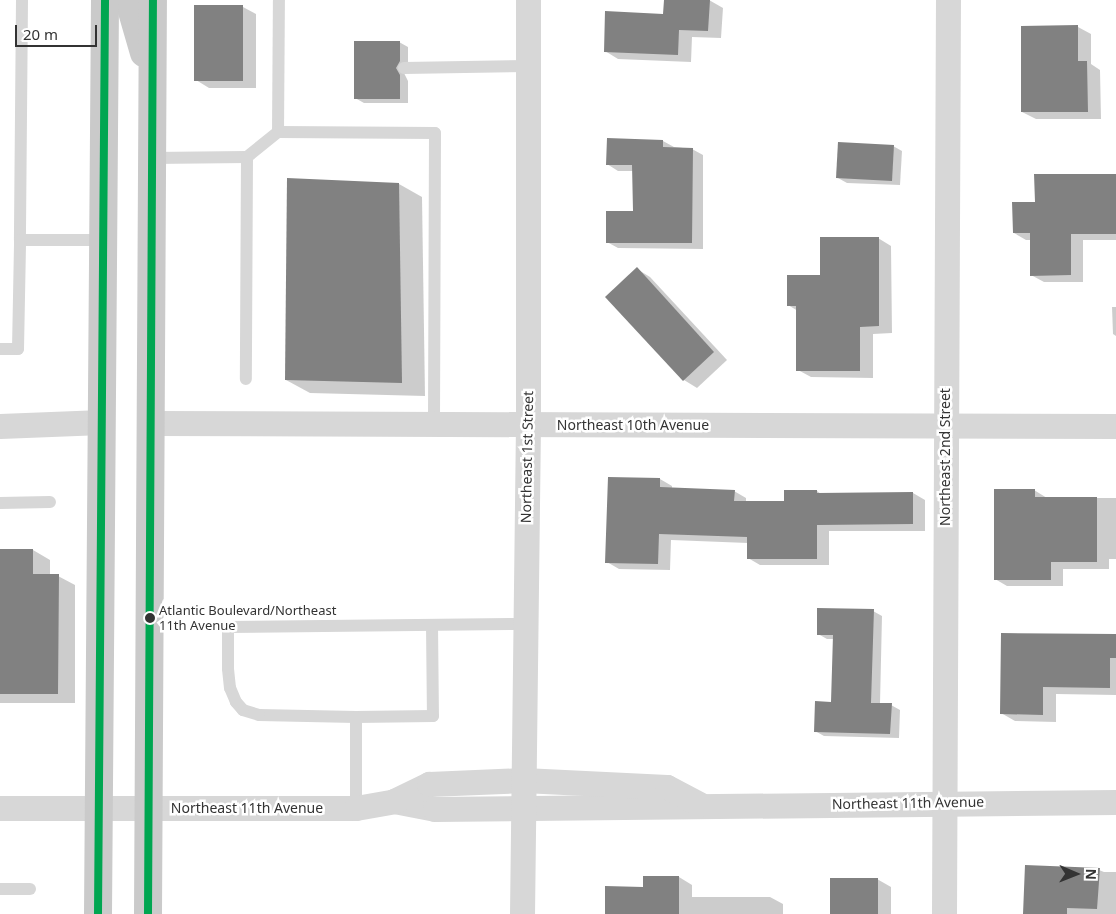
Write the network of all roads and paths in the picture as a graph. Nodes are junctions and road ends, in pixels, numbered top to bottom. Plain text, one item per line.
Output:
1 (22, 0) edge
2 (105, 0) edge
3 (127, 0) edge
4 (153, 0) edge
5 (279, 0) edge
6 (528, 0) edge
7 (948, 0) edge
8 (528, 66) junction
9 (404, 68) dead end
10 (152, 83) junction
11 (278, 132) junction
12 (247, 157) junction
13 (152, 158) junction
14 (20, 240) junction
15 (103, 240) junction
16 (0, 349) edge
17 (246, 379) dead end
18 (102, 422) junction
19 (151, 423) junction
20 (434, 424) junction
21 (528, 425) junction
22 (946, 425) junction
23 (0, 426) edge
24 (1116, 426) edge
25 (50, 502) dead end
26 (0, 503) edge
27 (525, 624) junction
28 (432, 625) junction
29 (356, 718) junction
30 (523, 780) junction
31 (394, 801) junction
32 (943, 802) junction
33 (1116, 802) edge
34 (701, 805) junction
35 (99, 807) junction
36 (148, 807) junction
37 (0, 808) edge
38 (356, 808) junction
39 (522, 808) junction
40 (0, 889) edge
41 (30, 889) dead end
42 (98, 914) edge
43 (148, 914) edge
44 (522, 914) edge
45 (944, 914) edge

1 - 14 lane
2 - 15 main road
3 - 10 main road
4 - 10 main road
5 - 11 lane
6 - 8 street, Northeast 1st Street
7 - 22 street, Northeast 2nd Street
8 - 9 lane
8 - 21 street, Northeast 1st Street
10 - 13 main road
11 - 12 lane
11 - 20 lane
12 - 13 lane
12 - 17 lane
13 - 19 main road
14 - 15 lane
14 - 16 lane
15 - 18 main road
18 - 23 street
18 - 35 main road
19 - 20 street, Northeast 10th Avenue
19 - 36 main road
20 - 21 street, Northeast 10th Avenue
21 - 22 street, Northeast 10th Avenue
21 - 27 street, Northeast 1st Street
22 - 24 street, Northeast 10th Avenue
22 - 32 street, Northeast 2nd Street
25 - 26 lane
27 - 28 lane
27 - 30 street, Northeast 1st Street
28 - 29 lane
28 - 29 lane
29 - 38 lane
30 - 31 street, Northeast 11th Avenue
30 - 34 street, Northeast 11th Avenue
30 - 39 street, Northeast 1st Street
31 - 38 street, Northeast 11th Avenue
31 - 39 street, Northeast 11th Avenue
32 - 33 street, Northeast 11th Avenue
32 - 34 street, Northeast 11th Avenue
32 - 45 street, Northeast 2nd Street
34 - 39 street, Northeast 11th Avenue
35 - 36 street, Northeast 11th Avenue
35 - 37 street, Northeast 11th Avenue
35 - 42 main road
36 - 38 street, Northeast 11th Avenue
36 - 43 main road
39 - 44 street, Northeast 1st Street
40 - 41 lane

